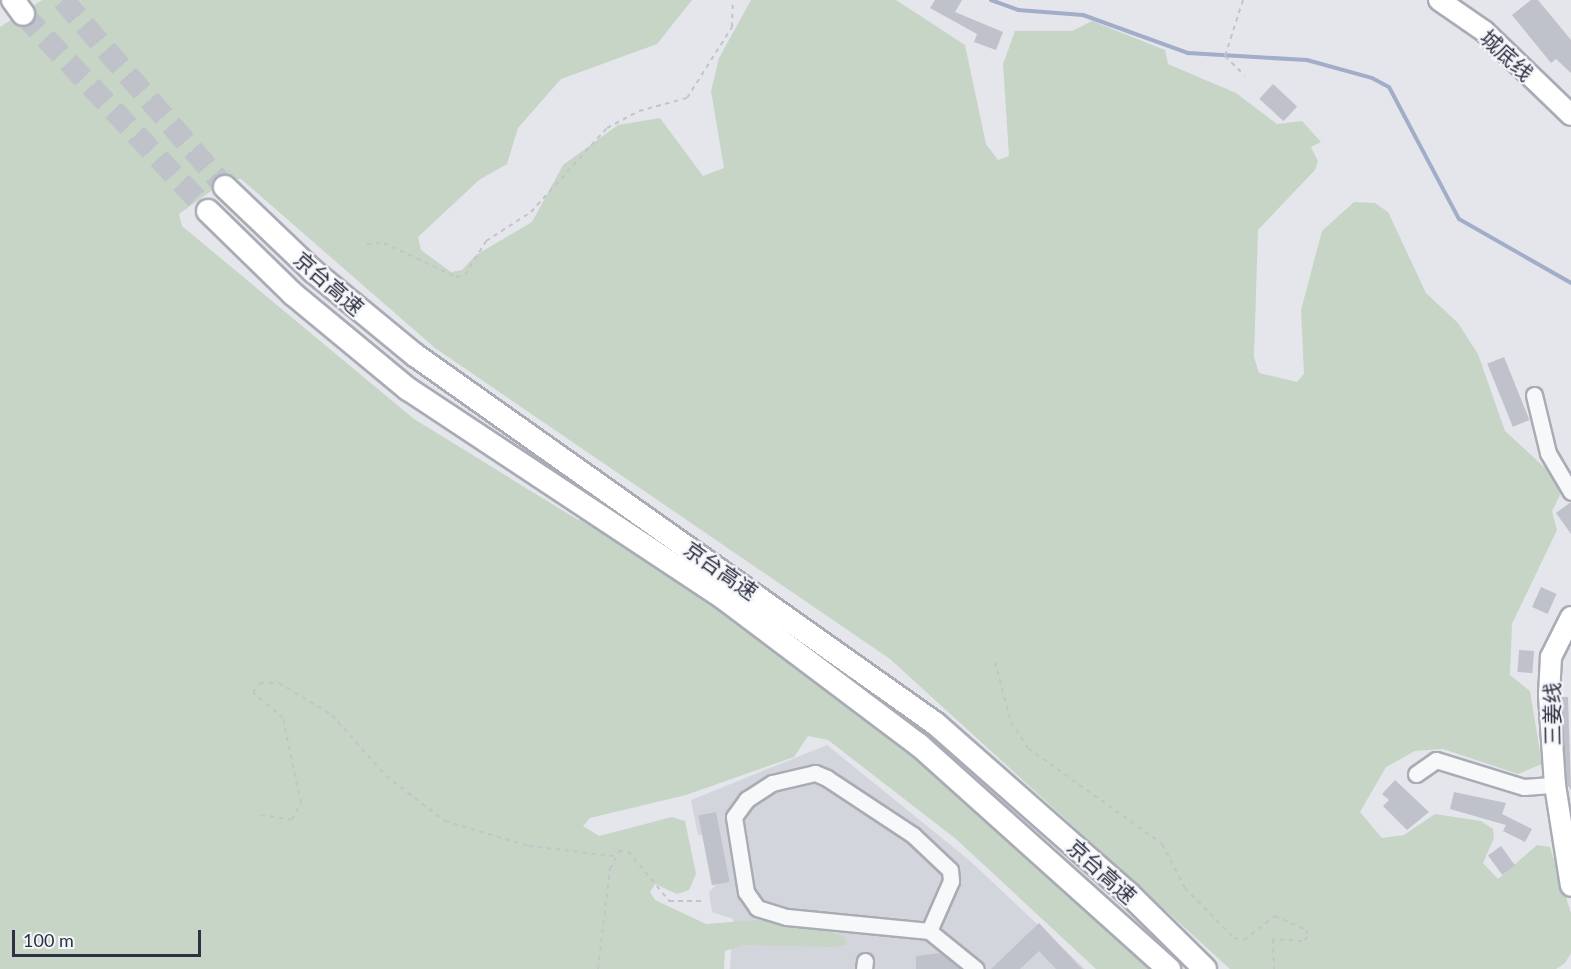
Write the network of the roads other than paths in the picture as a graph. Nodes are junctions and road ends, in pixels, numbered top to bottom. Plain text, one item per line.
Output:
1 (1439, 0) edge
2 (1571, 115) edge
3 (225, 187) tunnel mouth
4 (208, 211) tunnel mouth
5 (1534, 395) dead end
6 (1571, 492) edge
7 (1571, 617) edge
8 (1416, 774) dead end
9 (1555, 785) junction
10 (1571, 886) edge
11 (929, 931) junction
12 (976, 969) edge
13 (1169, 969) edge
14 (1205, 969) edge

1 - 2 main road, 城底线
3 - 14 highway, 京台高速
4 - 13 highway, 京台高速
5 - 6 lane
7 - 9 main road, 三姜线
8 - 9 lane
9 - 10 main road, 三姜线
11 - 11 lane
11 - 12 lane

